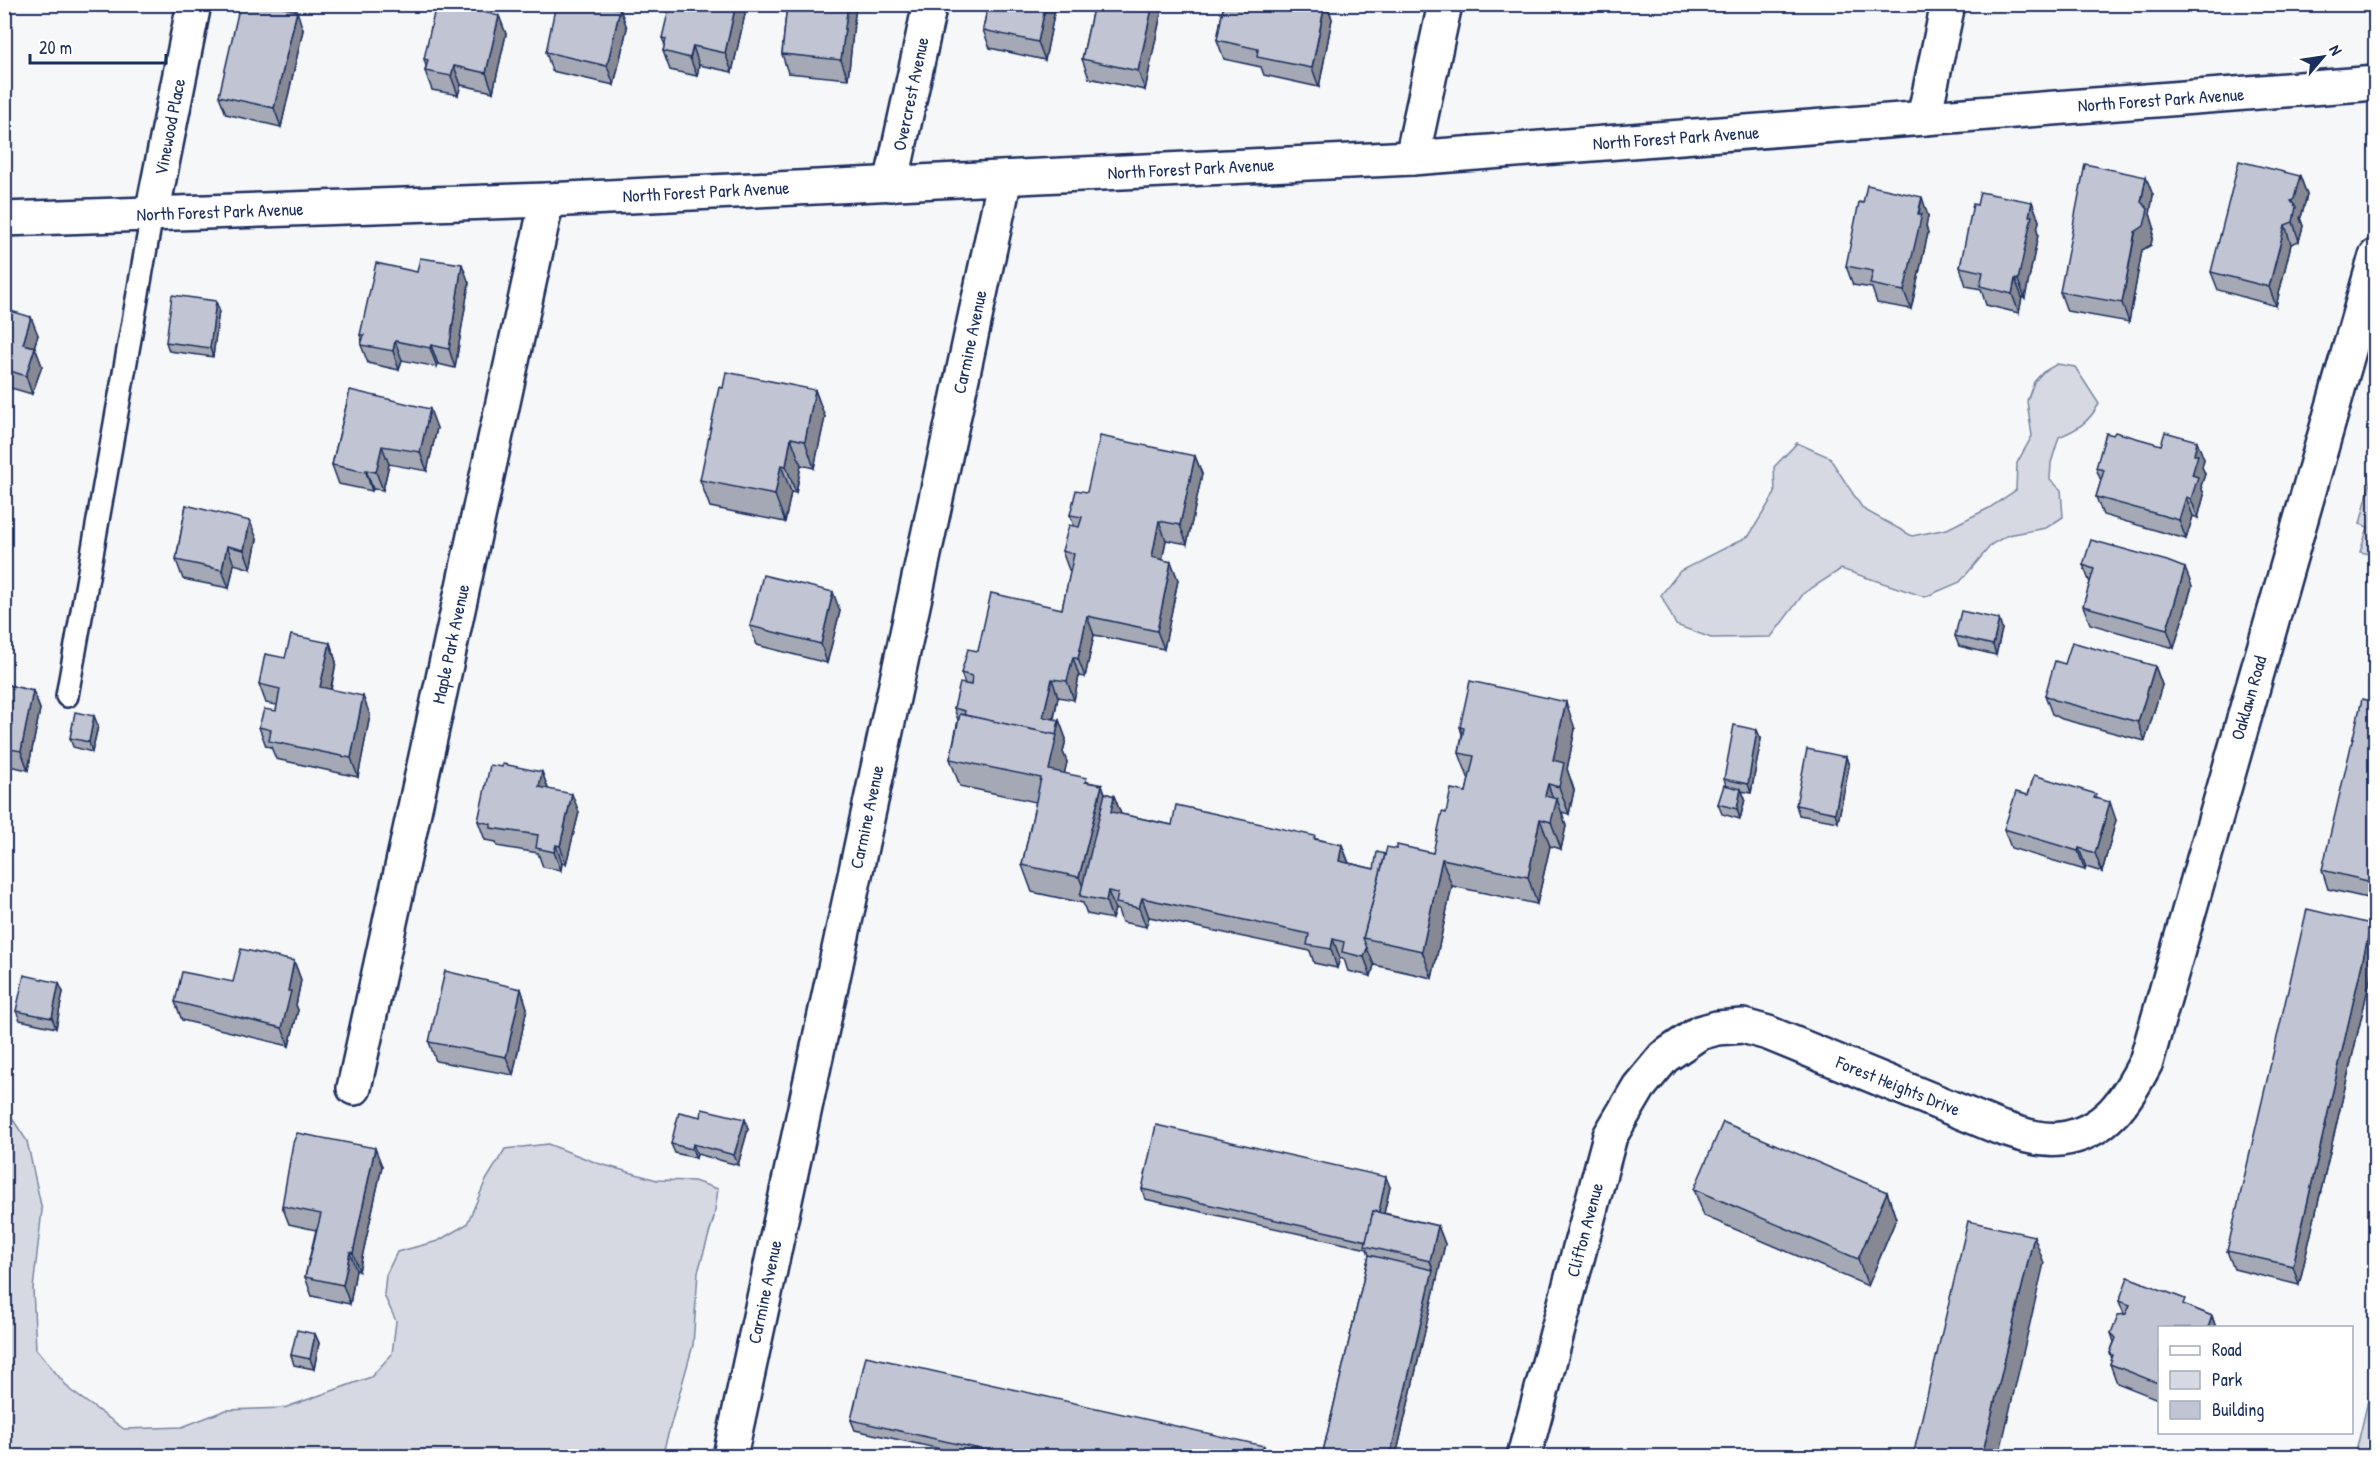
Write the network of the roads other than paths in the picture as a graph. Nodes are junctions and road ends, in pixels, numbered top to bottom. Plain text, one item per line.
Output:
1 (194, 4) edge
2 (930, 4) edge
3 (1445, 4) edge
4 (1948, 4) edge
5 (2376, 83) edge
6 (1924, 118) junction
7 (1412, 158) junction
8 (1005, 178) junction
9 (891, 184) junction
10 (547, 200) junction
11 (152, 214) junction
12 (4, 219) edge
13 (2376, 256) edge
14 (67, 696) dead end
15 (1699, 1033) joint
16 (354, 1088) dead end
17 (2099, 1127) joint
18 (730, 1456) edge
19 (1524, 1456) edge

1 - 11 street, Vinewood Place
2 - 9 street, Overcrest Avenue
3 - 7 street
4 - 6 street
5 - 6 street, North Forest Park Avenue
6 - 7 street, North Forest Park Avenue
7 - 8 street, North Forest Park Avenue
8 - 9 street, North Forest Park Avenue
8 - 18 street, Carmine Avenue
9 - 10 street, North Forest Park Avenue
10 - 11 street, North Forest Park Avenue
10 - 16 street, Maple Park Avenue
11 - 12 street, North Forest Park Avenue
11 - 14 lane
13 - 17 street, Oaklawn Road
15 - 17 street, Forest Heights Drive
15 - 19 street, Clifton Avenue

